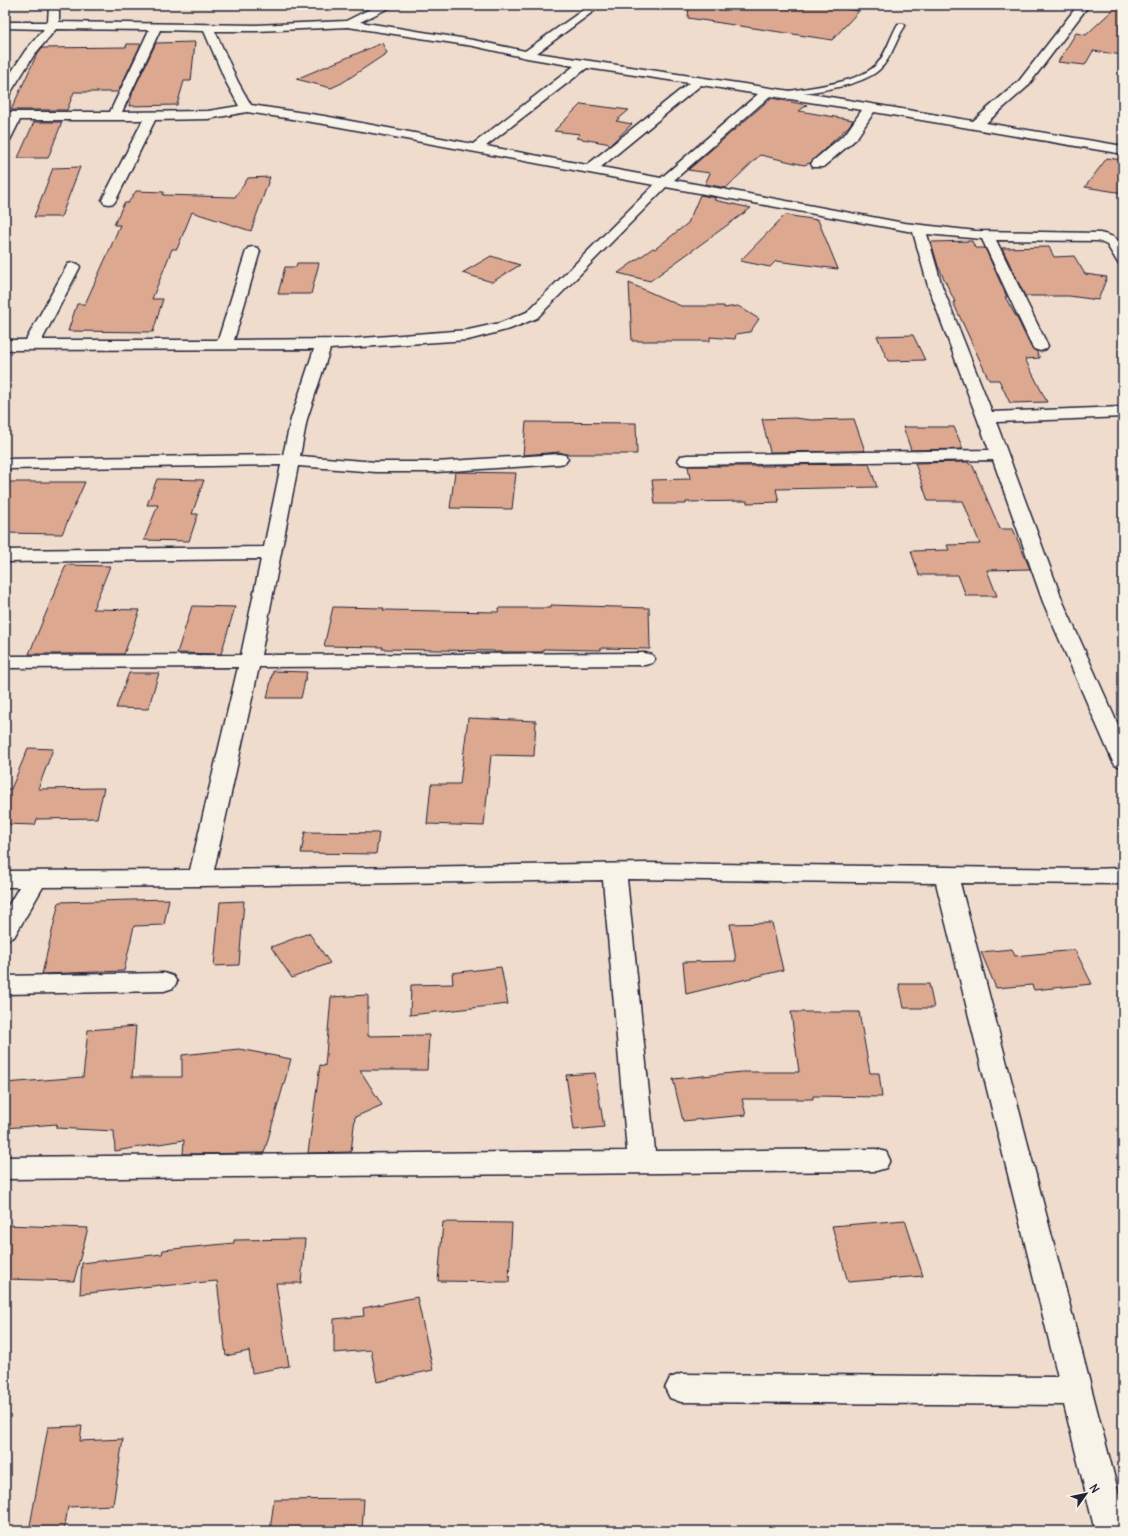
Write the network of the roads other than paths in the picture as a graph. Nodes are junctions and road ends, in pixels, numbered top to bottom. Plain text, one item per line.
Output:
1 (54, 5) edge
2 (387, 5) edge
3 (597, 5) edge
4 (1084, 5) edge
5 (348, 24) junction
6 (5, 25) edge
7 (53, 26) junction
8 (901, 26) dead end
9 (156, 27) junction
10 (208, 28) junction
11 (527, 55) junction
12 (584, 64) junction
13 (699, 81) junction
14 (5, 92) edge
15 (767, 92) junction
16 (784, 94) junction
17 (247, 108) junction
18 (870, 108) junction
19 (10, 116) edge
20 (114, 116) junction
21 (151, 116) junction
22 (975, 126) junction
23 (5, 137) edge
24 (475, 148) junction
25 (1123, 150) edge
26 (818, 164) dead end
27 (590, 169) junction
28 (663, 183) junction
29 (110, 200) dead end
30 (919, 229) junction
31 (987, 235) junction
32 (253, 251) dead end
33 (1123, 260) edge
34 (73, 267) dead end
35 (324, 344) junction
36 (5, 345) edge
37 (224, 345) junction
38 (31, 346) junction
39 (1040, 346) dead end
40 (1123, 412) edge
41 (986, 417) junction
42 (1000, 455) junction
43 (560, 459) dead end
44 (291, 460) junction
45 (687, 460) dead end
46 (5, 464) edge
47 (272, 553) junction
48 (5, 556) edge
49 (645, 659) dead end
50 (250, 661) junction
51 (5, 662) edge
52 (1123, 760) edge
53 (614, 872) junction
54 (946, 875) junction
55 (1123, 876) edge
56 (200, 878) junction
57 (5, 879) edge
58 (36, 879) junction
59 (5, 931) edge
60 (164, 982) dead end
61 (5, 985) edge
62 (876, 1160) dead end
63 (642, 1162) junction
64 (5, 1168) edge
65 (681, 1388) dead end
66 (1076, 1391) junction
67 (1112, 1531) edge

1 - 7 street
2 - 5 street
3 - 11 street
4 - 22 street
5 - 10 street
5 - 11 street
6 - 7 street
7 - 9 street
7 - 14 street
8 - 16 lane
9 - 10 street
9 - 20 street
10 - 17 street
11 - 12 street
12 - 13 street
12 - 24 street
13 - 15 street
13 - 27 street
15 - 16 street
15 - 28 street
16 - 18 street
17 - 21 street
17 - 24 street
18 - 22 street
18 - 26 street
19 - 20 street
19 - 23 street
20 - 21 street
21 - 29 street
22 - 25 street
24 - 27 street
27 - 28 street
28 - 30 street
28 - 35 street
30 - 31 street
30 - 41 street
31 - 33 street
31 - 39 street
32 - 37 street
34 - 38 street
35 - 37 street
35 - 44 street
36 - 38 street
37 - 38 street
40 - 41 street
41 - 42 street
42 - 45 street
42 - 52 street
43 - 44 street
44 - 46 street
44 - 47 street
47 - 48 street
47 - 50 street
49 - 50 street
50 - 51 street
50 - 56 street
53 - 54 street
53 - 56 street
53 - 63 street
54 - 55 street
54 - 66 street
56 - 58 street
57 - 58 street
58 - 59 street
60 - 61 street
62 - 63 street
63 - 64 street
65 - 66 street
66 - 67 street

